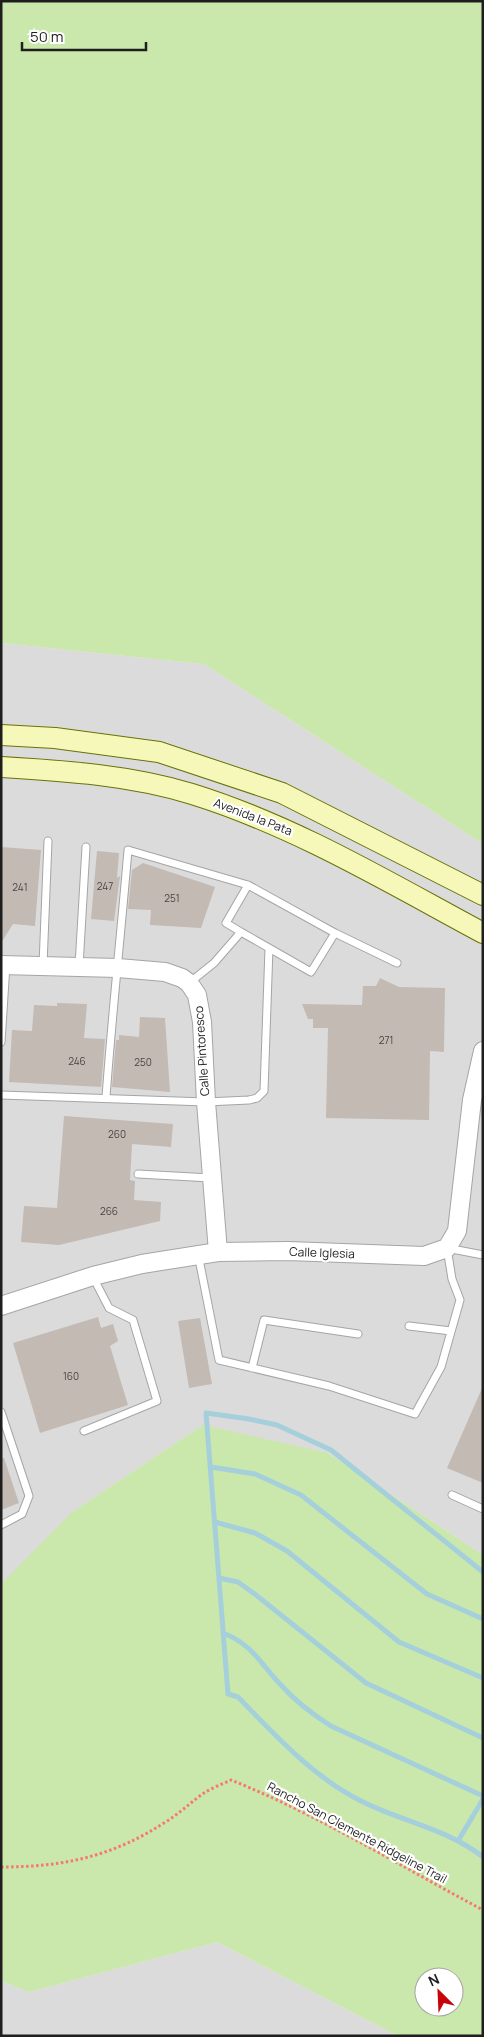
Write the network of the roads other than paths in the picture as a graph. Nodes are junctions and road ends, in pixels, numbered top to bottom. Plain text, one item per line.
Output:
1 (1, 735) edge
2 (1, 767) edge
3 (48, 840) dead end
4 (86, 847) dead end
5 (248, 885) junction
6 (483, 895) edge
7 (241, 932) junction
8 (335, 933) junction
9 (483, 933) edge
10 (268, 948) junction
11 (397, 963) dead end
12 (4, 965) edge
13 (43, 965) junction
14 (79, 967) junction
15 (118, 968) junction
16 (189, 983) junction
17 (1, 1042) edge
18 (483, 1051) edge
19 (1, 1095) edge
20 (106, 1097) junction
21 (206, 1102) junction
22 (138, 1174) dead end
23 (212, 1178) junction
24 (447, 1248) junction
25 (218, 1252) junction
26 (198, 1254) junction
27 (483, 1255) edge
28 (92, 1276) junction
29 (1, 1306) edge
30 (409, 1326) dead end
31 (451, 1331) junction
32 (358, 1334) dead end
33 (252, 1368) junction
34 (1, 1412) edge
35 (84, 1431) dead end
36 (452, 1495) dead end
37 (483, 1508) edge
38 (1, 1525) edge

1 - 6 main road
2 - 9 main road, Avenida la Pata
3 - 13 lane
4 - 14 lane
5 - 7 lane
5 - 8 lane
5 - 15 lane
7 - 10 lane
7 - 16 lane
8 - 10 lane
8 - 11 lane
10 - 21 lane
12 - 13 street
12 - 17 lane
13 - 14 street
14 - 15 street
15 - 16 street
15 - 20 lane
16 - 21 street, Calle Pintoresco
18 - 24 street
19 - 20 lane
20 - 21 lane
21 - 23 street, Calle Pintoresco
22 - 23 lane
23 - 25 street, Calle Pintoresco
24 - 25 street, Calle Iglesia
24 - 27 lane
24 - 31 lane
25 - 26 street, Calle Iglesia
26 - 28 street, Calle Iglesia
26 - 33 lane
28 - 29 street, Calle Iglesia
28 - 35 lane
30 - 31 lane
31 - 33 lane
32 - 33 lane
34 - 38 lane
36 - 37 lane

